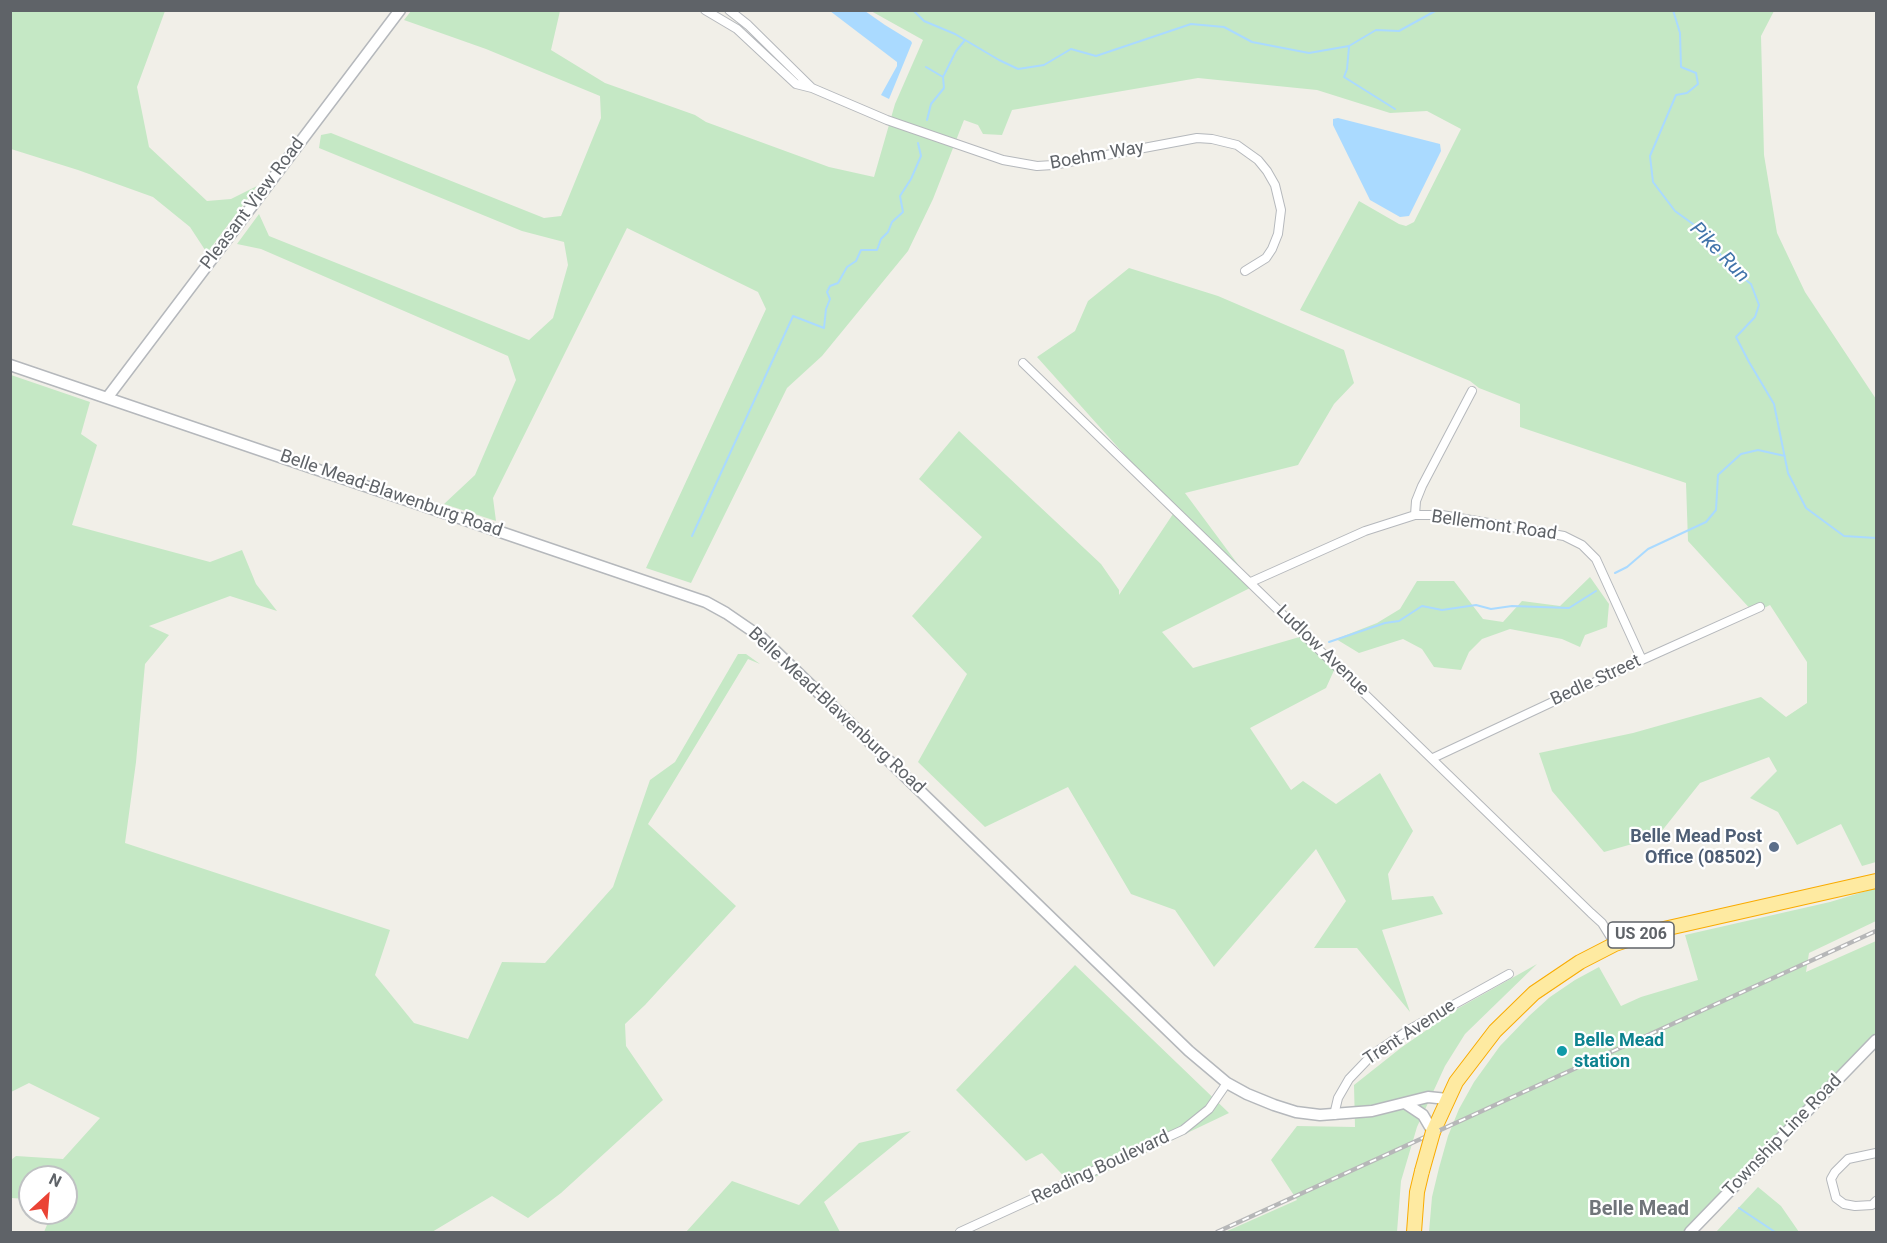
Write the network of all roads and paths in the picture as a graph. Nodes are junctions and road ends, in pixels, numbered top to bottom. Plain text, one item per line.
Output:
1 (400, 10) edge
2 (705, 10) edge
3 (729, 10) edge
4 (754, 30) junction
5 (748, 39) junction
6 (812, 88) junction
7 (1245, 271) dead end
8 (1023, 363) dead end
9 (10, 365) edge
10 (1472, 391) dead end
11 (106, 398) junction
12 (1416, 515) junction
13 (1251, 582) junction
14 (1760, 607) dead end
15 (1642, 660) junction
16 (1433, 758) junction
17 (1876, 881) edge
18 (1615, 944) junction
19 (1509, 974) dead end
20 (1876, 1040) edge
21 (1227, 1083) junction
22 (1447, 1099) junction
23 (1405, 1103) junction
24 (1334, 1115) junction
25 (1433, 1132) junction
26 (1876, 1154) edge
27 (1876, 1201) edge
28 (960, 1233) edge
29 (1414, 1233) edge
30 (1690, 1233) edge

1 - 11 street, Pleasant View Road
2 - 5 street, Boehm Way
3 - 4 street, Boehm Way
4 - 5 street
4 - 6 street, Boehm Way
5 - 6 street, Boehm Way
6 - 7 street, Boehm Way
8 - 13 street, Ludlow Avenue
9 - 11 street, Belle Mead-Blawenburg Road
10 - 12 street
11 - 21 street, Belle Mead-Blawenburg Road
12 - 13 street, Bellemont Road
12 - 15 street, Bellemont Road
13 - 16 street, Ludlow Avenue
14 - 15 street, Bedle Street
15 - 16 street, Bedle Street
16 - 18 street, Ludlow Avenue
17 - 18 highway, US 206
18 - 22 highway, US 206
19 - 24 street, Trent Avenue
20 - 30 street, Township Line Road
21 - 24 street, Belle Mead-Blawenburg Road
21 - 28 street, Reading Boulevard
22 - 23 street
22 - 25 highway, US 206
23 - 24 street
23 - 25 street
25 - 29 highway, US 206, bridge
26 - 27 street

